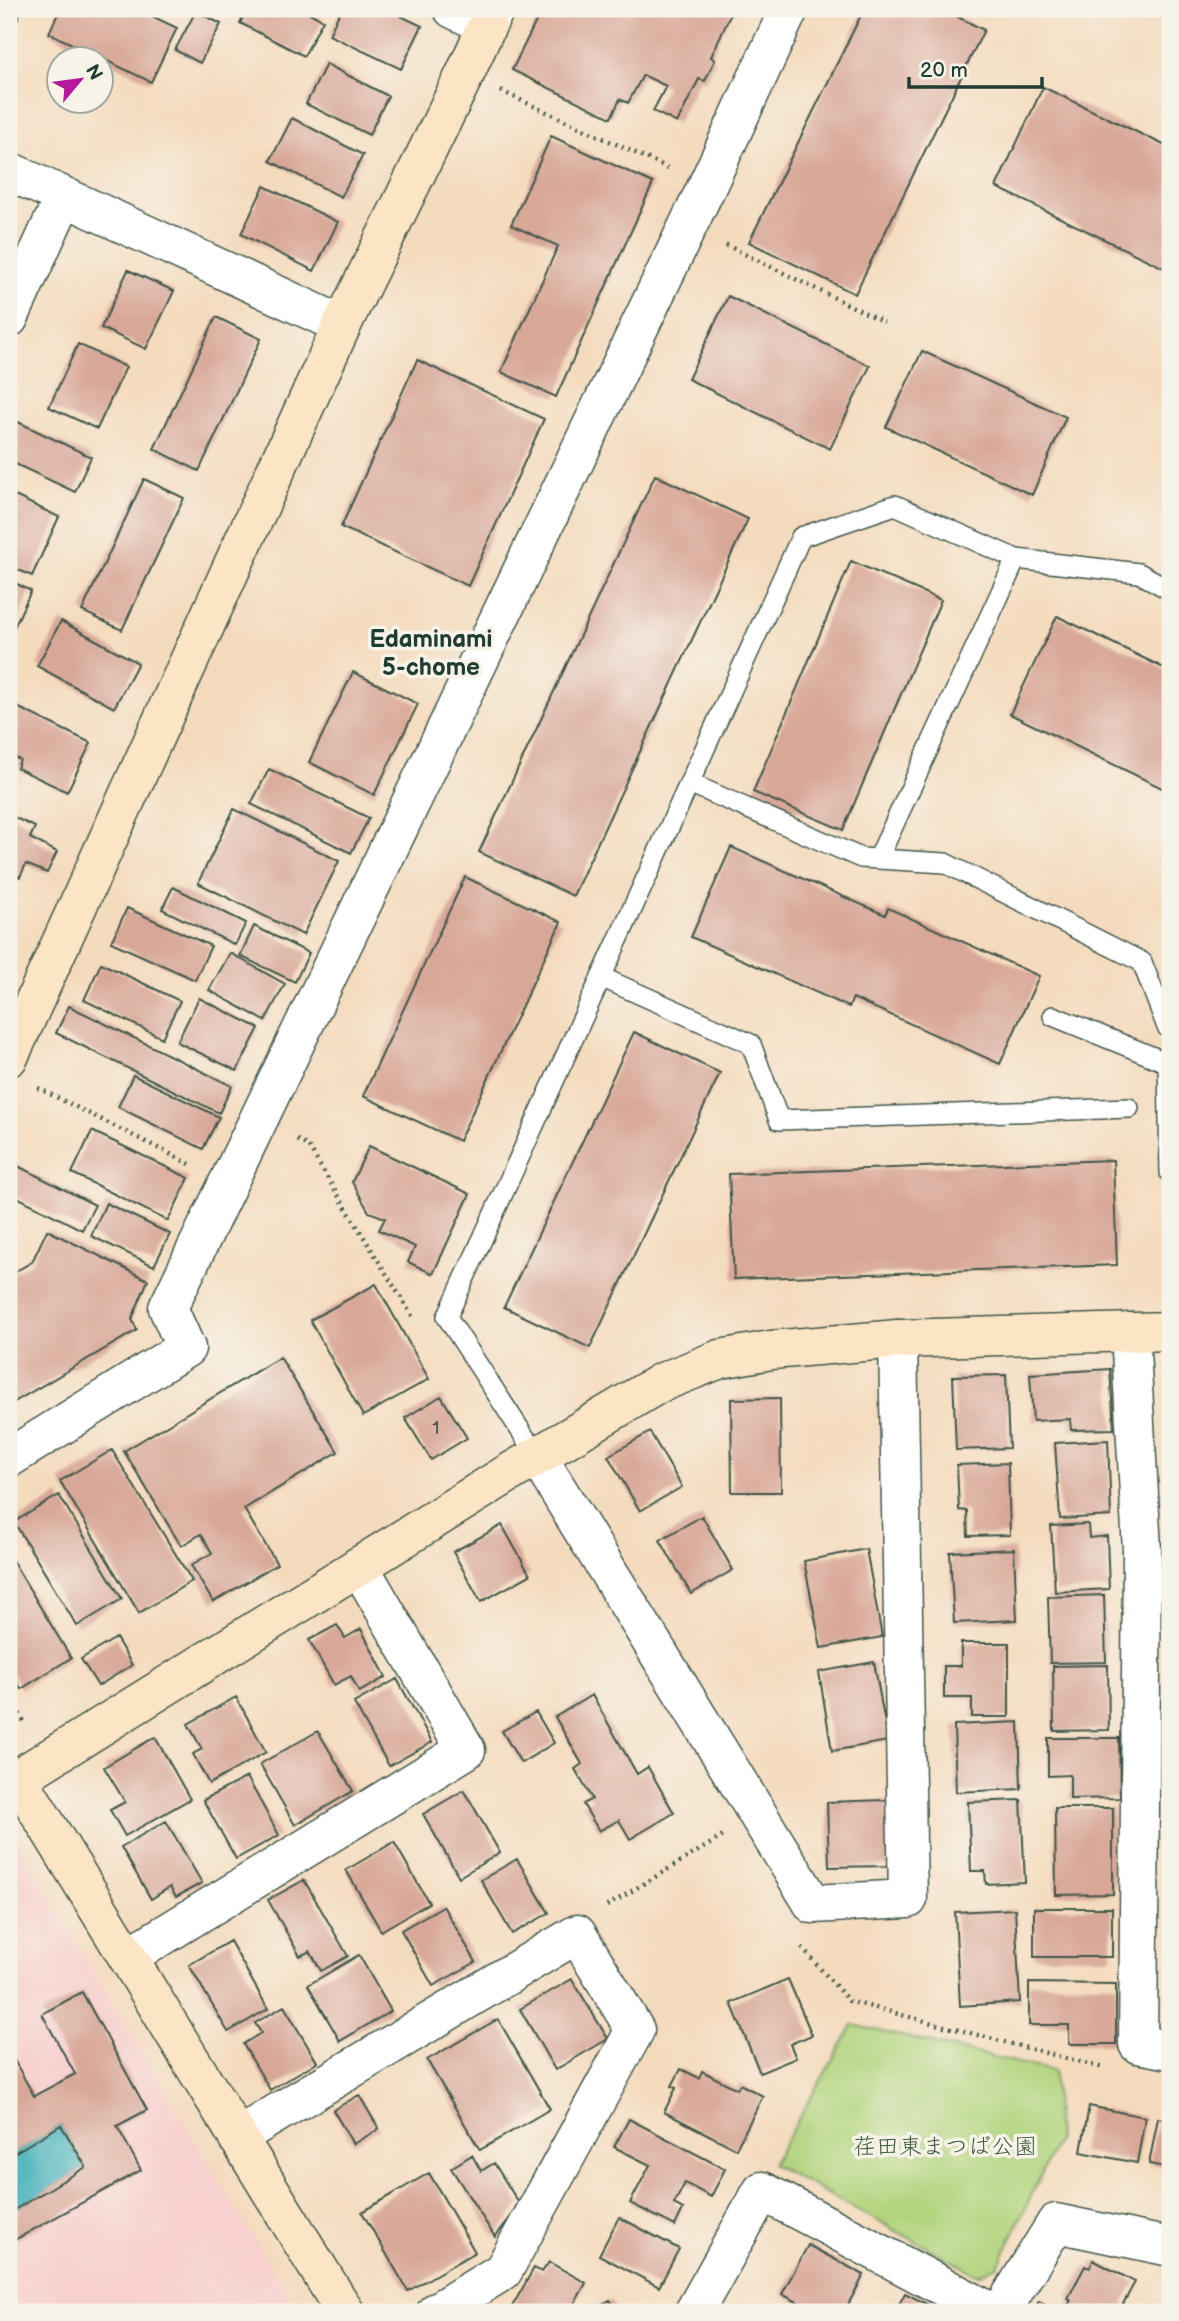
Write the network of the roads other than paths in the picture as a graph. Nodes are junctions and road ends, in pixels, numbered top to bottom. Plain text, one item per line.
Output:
1 (789, 9) edge
2 (478, 14) edge
3 (9, 171) edge
4 (64, 197) junction
5 (9, 318) edge
6 (342, 325) junction
7 (1016, 559) junction
8 (1170, 590) edge
9 (689, 783) junction
10 (878, 859) junction
11 (601, 977) junction
12 (1053, 1016) dead end
13 (1167, 1027) dead end
14 (9, 1057) edge
15 (1129, 1108) dead end
16 (1170, 1173) edge
17 (1170, 1331) edge
18 (1130, 1332) junction
19 (898, 1339) junction
20 (537, 1457) junction
21 (9, 1458) edge
22 (359, 1566) junction
23 (128, 1957) junction
24 (1170, 2050) edge
25 (237, 2137) junction
26 (1170, 2247) edge
27 (345, 2312) edge
28 (436, 2312) edge
29 (694, 2312) edge
30 (991, 2312) edge
31 (1001, 2312) edge

1 - 21 street
2 - 6 street
3 - 4 street
4 - 5 street
4 - 6 street
6 - 14 street
7 - 8 lane
7 - 9 lane
7 - 10 lane
9 - 10 lane
9 - 11 lane
10 - 13 lane
11 - 15 lane
11 - 20 lane
12 - 16 lane
17 - 18 street
18 - 19 street
18 - 24 street
19 - 20 street
19 - 20 street
20 - 22 street
22 - 23 street
22 - 23 street
23 - 25 street
25 - 27 street
25 - 28 street
26 - 31 street
29 - 30 street

